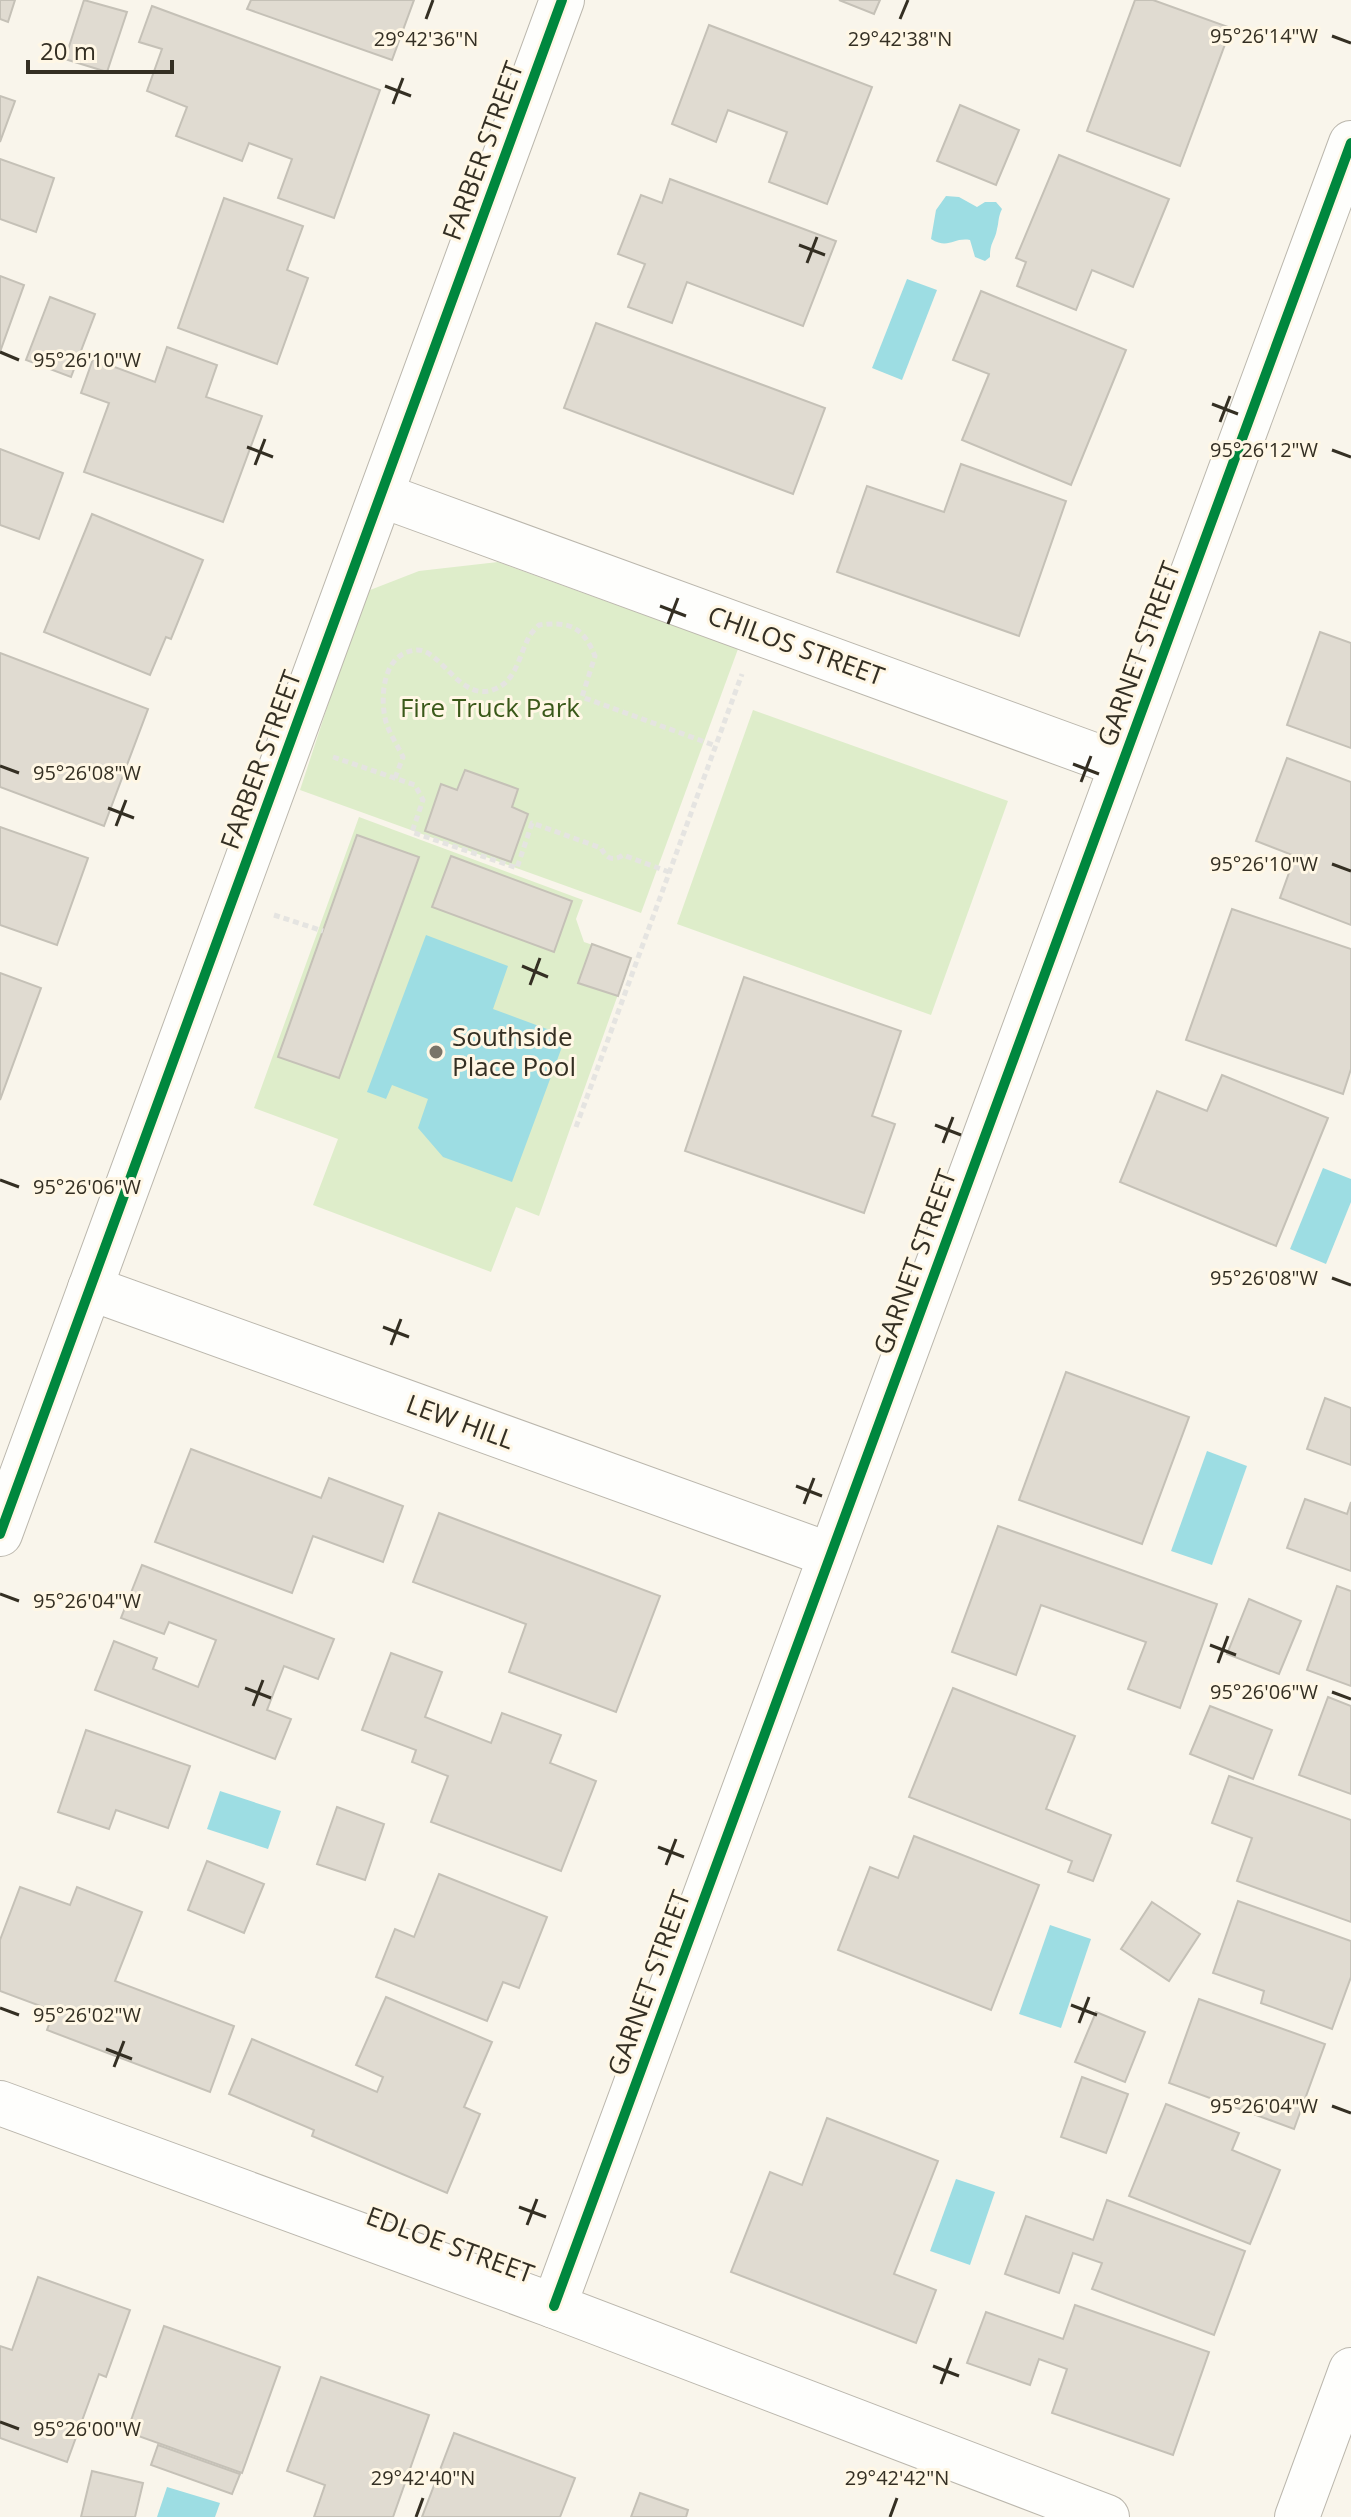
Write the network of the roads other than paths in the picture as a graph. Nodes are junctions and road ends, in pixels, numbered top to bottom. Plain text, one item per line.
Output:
1 (562, 0) edge
2 (1351, 143) edge
3 (381, 495) junction
4 (1121, 765) junction
5 (90, 1288) junction
6 (0, 1534) edge
7 (830, 1555) junction
8 (0, 2103) edge
9 (554, 2306) junction
10 (1351, 2370) edge
11 (1107, 2517) edge
12 (1297, 2517) edge

1 - 3 street, FARBER STREET
2 - 4 street, GARNET STREET
3 - 4 street, CHILOS STREET
3 - 5 street, FARBER STREET
4 - 7 street, GARNET STREET
5 - 6 street, FARBER STREET
5 - 7 street, LEW HILL
7 - 9 street, GARNET STREET
8 - 9 street, EDLOE STREET
9 - 11 street, EDLOE STREET
10 - 12 street

